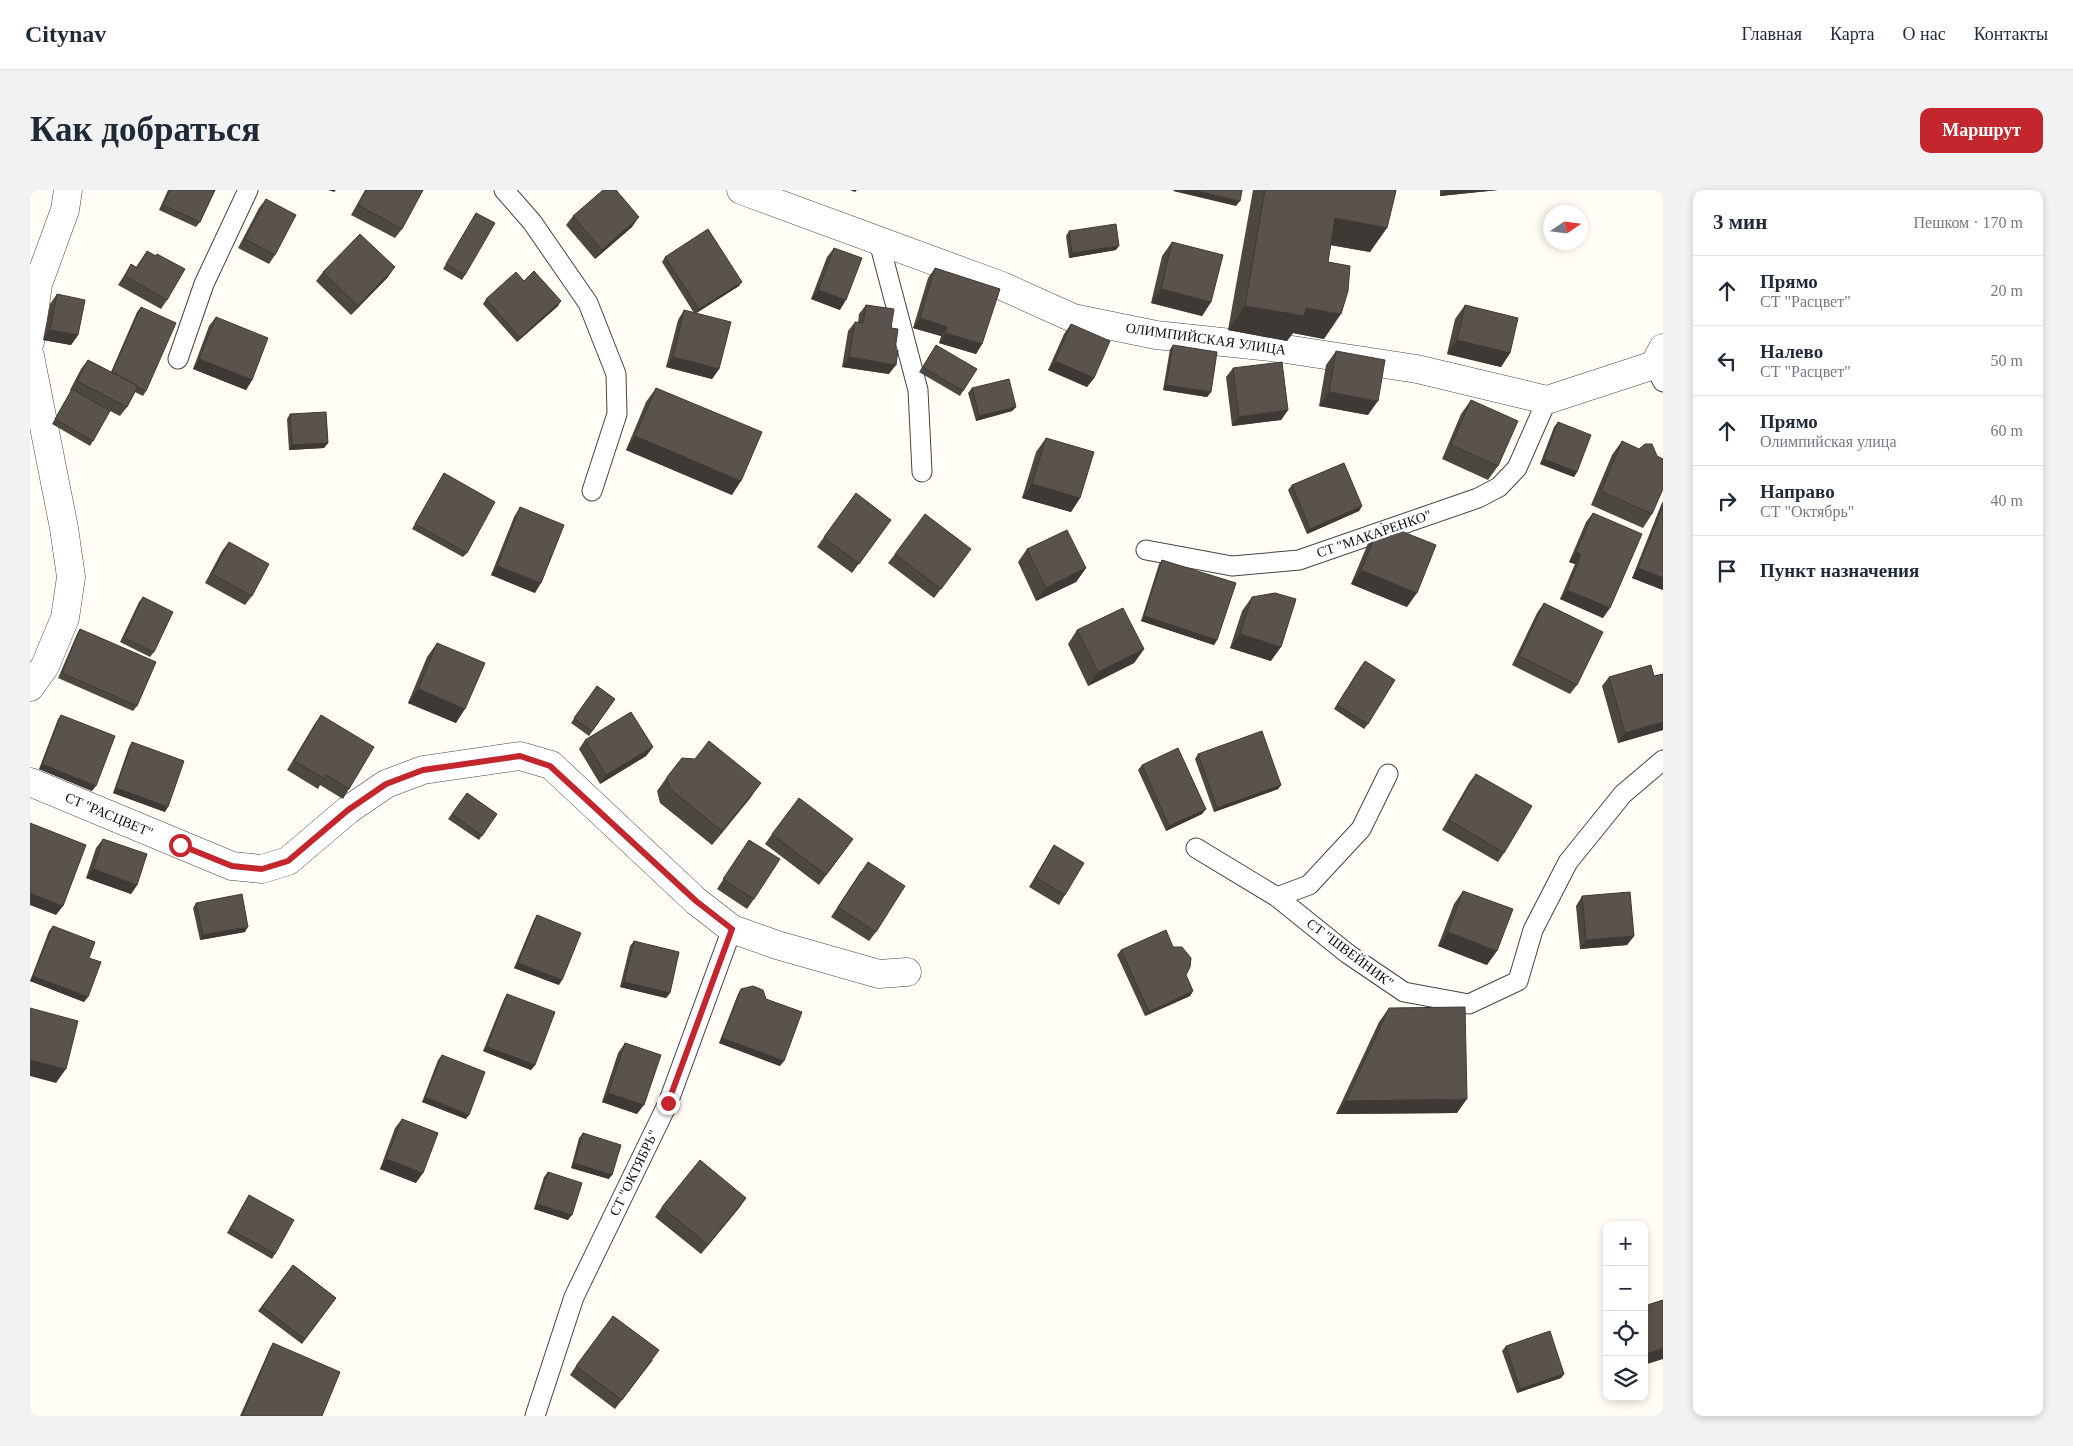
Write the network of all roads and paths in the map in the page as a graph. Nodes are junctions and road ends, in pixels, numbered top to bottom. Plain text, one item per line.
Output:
1 (68, 190) edge
2 (248, 190) edge
3 (504, 190) edge
4 (741, 190) edge
5 (879, 242) junction
6 (30, 342) edge
7 (30, 356) edge
8 (178, 359) dead end
9 (1660, 365) edge
10 (1547, 400) junction
11 (922, 472) dead end
12 (592, 492) dead end
13 (1146, 550) dead end
14 (30, 687) edge
15 (1663, 760) edge
16 (1388, 774) dead end
17 (30, 782) edge
18 (1196, 848) dead end
19 (1277, 897) junction
20 (732, 929) junction
21 (907, 972) dead end
22 (535, 1416) edge

1 - 6 street
2 - 8 lane
3 - 12 lane
4 - 5 street, ОЛИМПИЙСКАЯ УЛИЦА
5 - 10 street, ОЛИМПИЙСКАЯ УЛИЦА
5 - 11 lane
7 - 14 street
9 - 10 street
10 - 13 lane, СТ "МАКАРЕНКО"
15 - 19 lane, СТ "ШВЕЙНИК"
16 - 19 lane
17 - 20 street, СТ "РАСЦВЕТ"
18 - 19 lane, СТ "ШВЕЙНИК"
20 - 21 street
20 - 22 lane, СТ "ОКТЯБРЬ"

